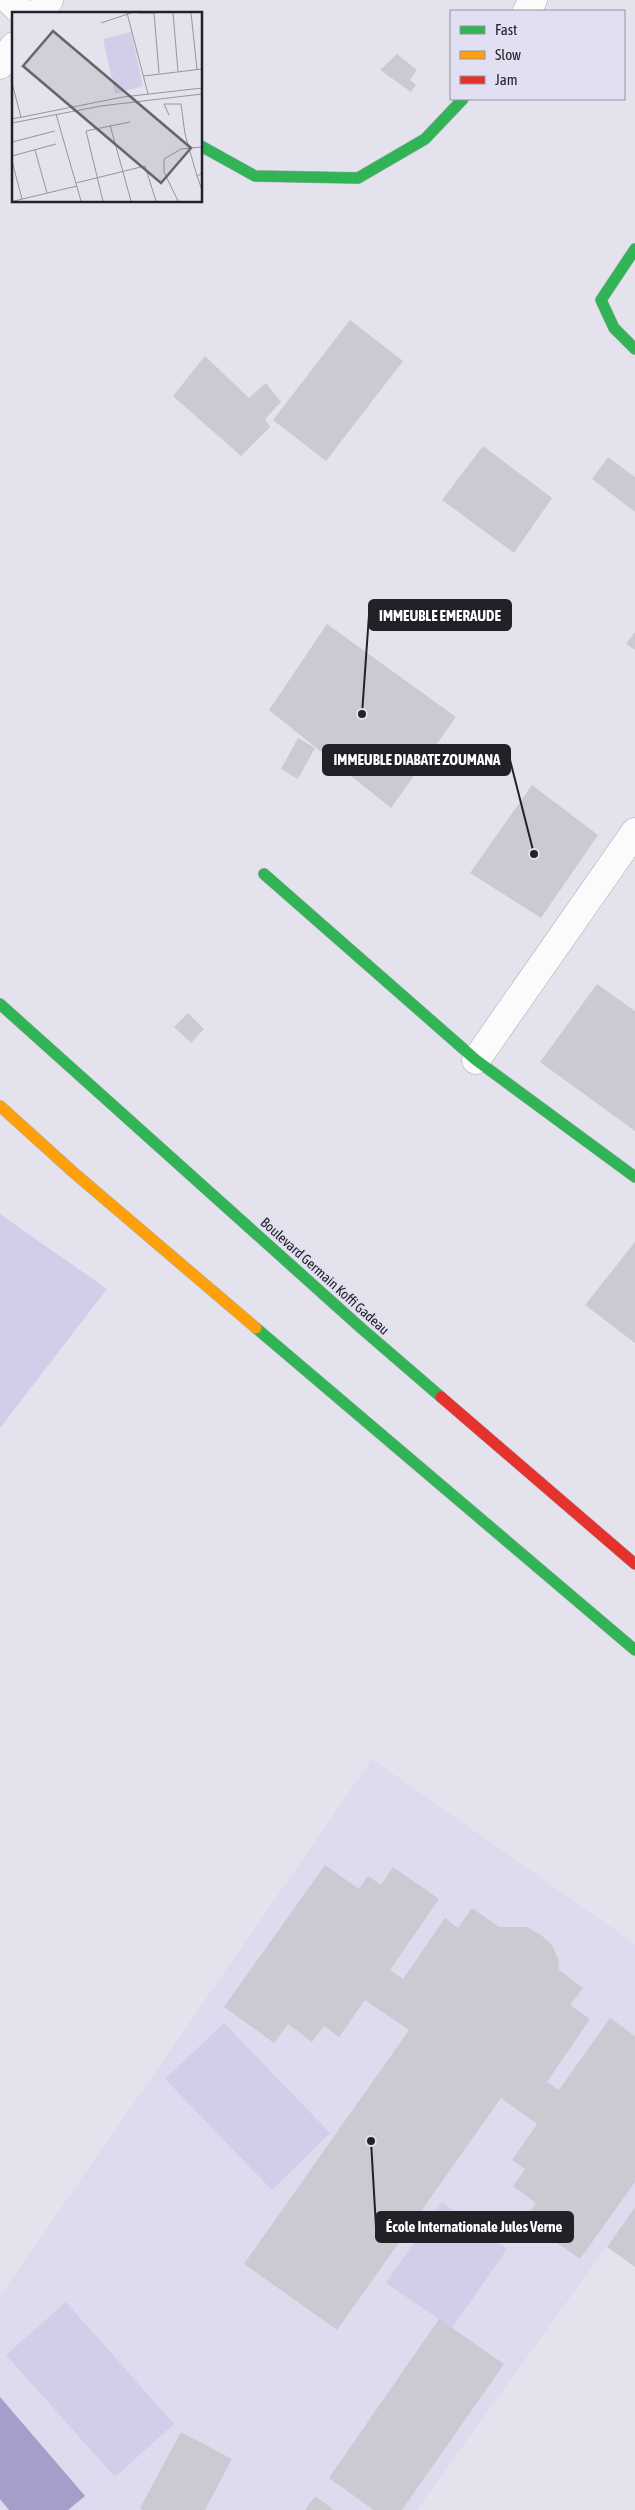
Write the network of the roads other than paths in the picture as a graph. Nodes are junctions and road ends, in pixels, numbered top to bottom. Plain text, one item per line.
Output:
1 (9, 0) edge
2 (49, 0) edge
3 (22, 12) edge
4 (40, 12) edge
5 (12, 49) edge
6 (0, 65) edge
7 (462, 100) edge
8 (202, 147) edge
9 (635, 249) edge
10 (635, 349) edge
11 (635, 832) edge
12 (264, 874) dead end
13 (0, 1004) edge
14 (476, 1060) junction
15 (0, 1106) edge
16 (635, 1177) edge
17 (635, 1564) edge
18 (635, 1650) edge

1 - 3 street
2 - 4 street
5 - 6 street
7 - 8 main road
9 - 10 main road
11 - 14 street
12 - 14 main road
13 - 17 main road, Boulevard Germain Koffi Gadeau
14 - 16 main road
15 - 18 main road

